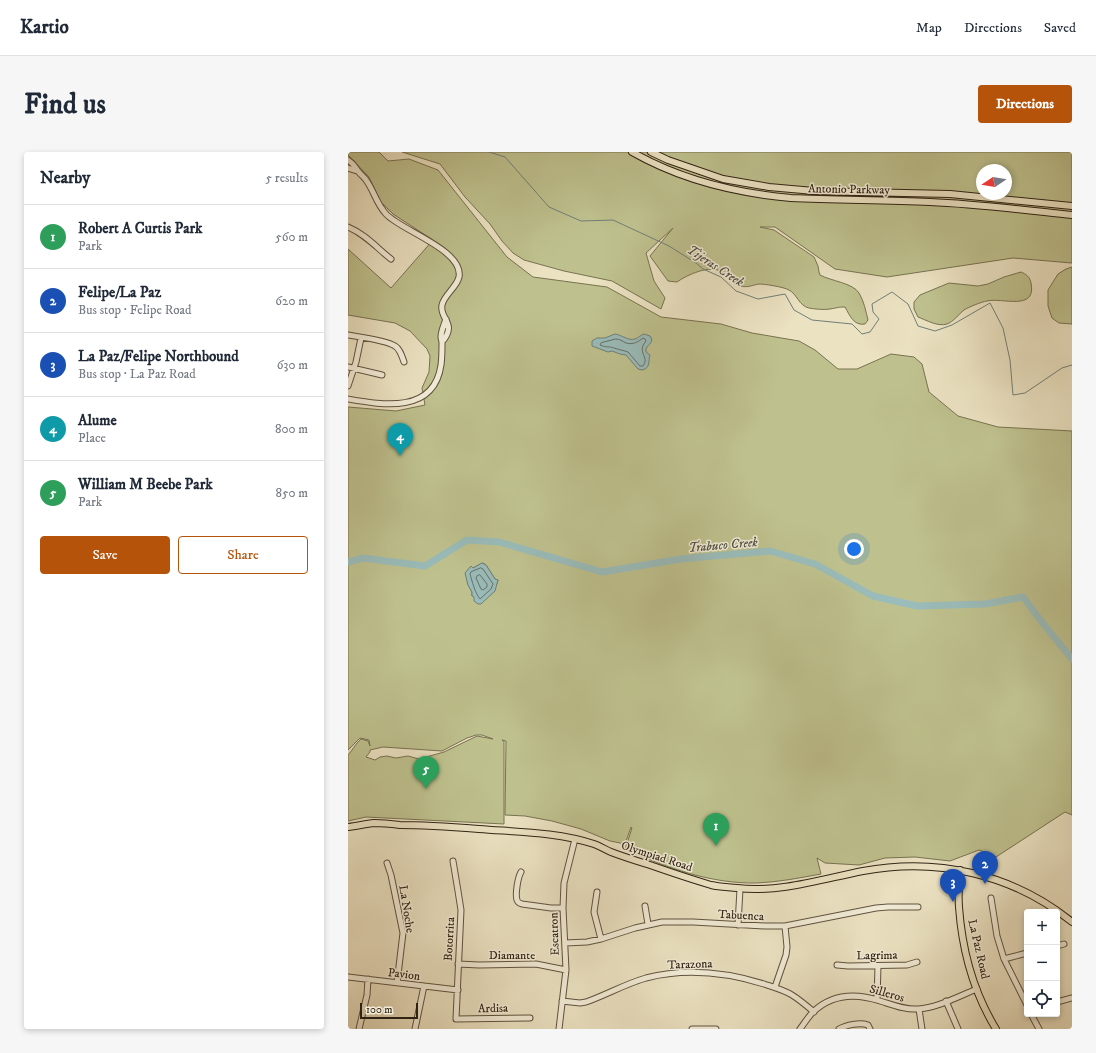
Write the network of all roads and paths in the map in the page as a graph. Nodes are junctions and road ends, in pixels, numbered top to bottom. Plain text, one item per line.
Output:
1 (632, 152) edge
2 (651, 152) edge
3 (348, 160) edge
4 (348, 168) edge
5 (357, 171) junction
6 (1072, 206) edge
7 (1072, 215) edge
8 (348, 227) edge
9 (391, 260) dead end
10 (348, 335) edge
11 (361, 338) junction
12 (404, 362) dead end
13 (351, 367) edge
14 (382, 375) dead end
15 (348, 386) edge
16 (348, 399) edge
17 (348, 827) edge
18 (575, 839) junction
19 (453, 861) dead end
20 (386, 863) dead end
21 (960, 870) junction
22 (521, 872) dead end
23 (740, 889) junction
24 (597, 892) dead end
25 (991, 898) dead end
26 (645, 906) dead end
27 (563, 908) junction
28 (918, 908) dead end
29 (1072, 922) edge
30 (648, 924) junction
31 (738, 925) junction
32 (785, 926) junction
33 (601, 939) junction
34 (565, 943) junction
35 (1064, 944) dead end
36 (1060, 945) edge
37 (1024, 954) edge
38 (1004, 958) junction
39 (917, 962) dead end
40 (458, 964) junction
41 (838, 965) dead end
42 (878, 966) junction
43 (566, 970) junction
44 (348, 977) edge
45 (368, 979) junction
46 (397, 983) junction
47 (424, 986) junction
48 (775, 987) junction
49 (977, 989) junction
50 (458, 990) junction
51 (1072, 998) edge
52 (1024, 999) edge
53 (877, 1000) junction
54 (562, 1001) junction
55 (946, 1001) junction
56 (1060, 1001) edge
57 (919, 1009) junction
58 (814, 1012) junction
59 (1033, 1017) edge
60 (530, 1018) dead end
61 (456, 1019) joint
62 (359, 1029) edge
63 (415, 1029) edge
64 (559, 1029) edge
65 (692, 1029) edge
66 (716, 1029) edge
67 (800, 1029) edge
68 (839, 1029) edge
69 (870, 1029) edge
70 (922, 1029) edge
71 (958, 1029) edge
72 (996, 1029) edge
73 (1039, 1029) edge

1 - 7 main road, Antonio Parkway
2 - 6 main road, Antonio Parkway
3 - 5 street
4 - 5 street
5 - 16 street
8 - 9 street
10 - 11 street
11 - 12 street
11 - 13 street
13 - 14 street
13 - 15 street
17 - 18 main road, Olympiad Road
18 - 23 main road, Olympiad Road
18 - 27 street, Escatron
19 - 40 street, Botorrita
20 - 46 street, La Noche
21 - 23 main road, Olympiad Road
21 - 29 main road, Olympiad Road
21 - 49 main road, La Paz Road
22 - 27 street
23 - 31 street
24 - 33 street
25 - 38 street
26 - 30 street
27 - 34 street, Escatron
28 - 32 street, Tabuenca
30 - 31 street, Tabuenca
30 - 33 street, Tabuenca
31 - 32 street, Tabuenca
32 - 48 street
33 - 34 street, Tabuenca
34 - 43 street, Escatron
35 - 36 street
37 - 38 street
38 - 52 street
39 - 42 street, Lagrima
40 - 43 street, Diamante
40 - 50 street, Botorrita
41 - 42 street, Lagrima
42 - 53 street
43 - 54 street, Escatron
44 - 45 street, Pavion
45 - 46 street, Pavion
45 - 62 street
46 - 47 street, Pavion
47 - 50 street, Pavion
47 - 63 street
48 - 54 street, Tarazona
48 - 58 street, Tarazona
49 - 55 street, Silleros
49 - 72 main road, La Paz Road
50 - 61 street, Botorrita
51 - 56 street
53 - 57 street, Silleros
53 - 58 street, Silleros
54 - 64 street, Escatron
55 - 57 street, Silleros
55 - 71 street
57 - 70 street
58 - 67 street, Silleros
59 - 73 street
60 - 61 street, Ardisa
65 - 66 street
68 - 69 street

